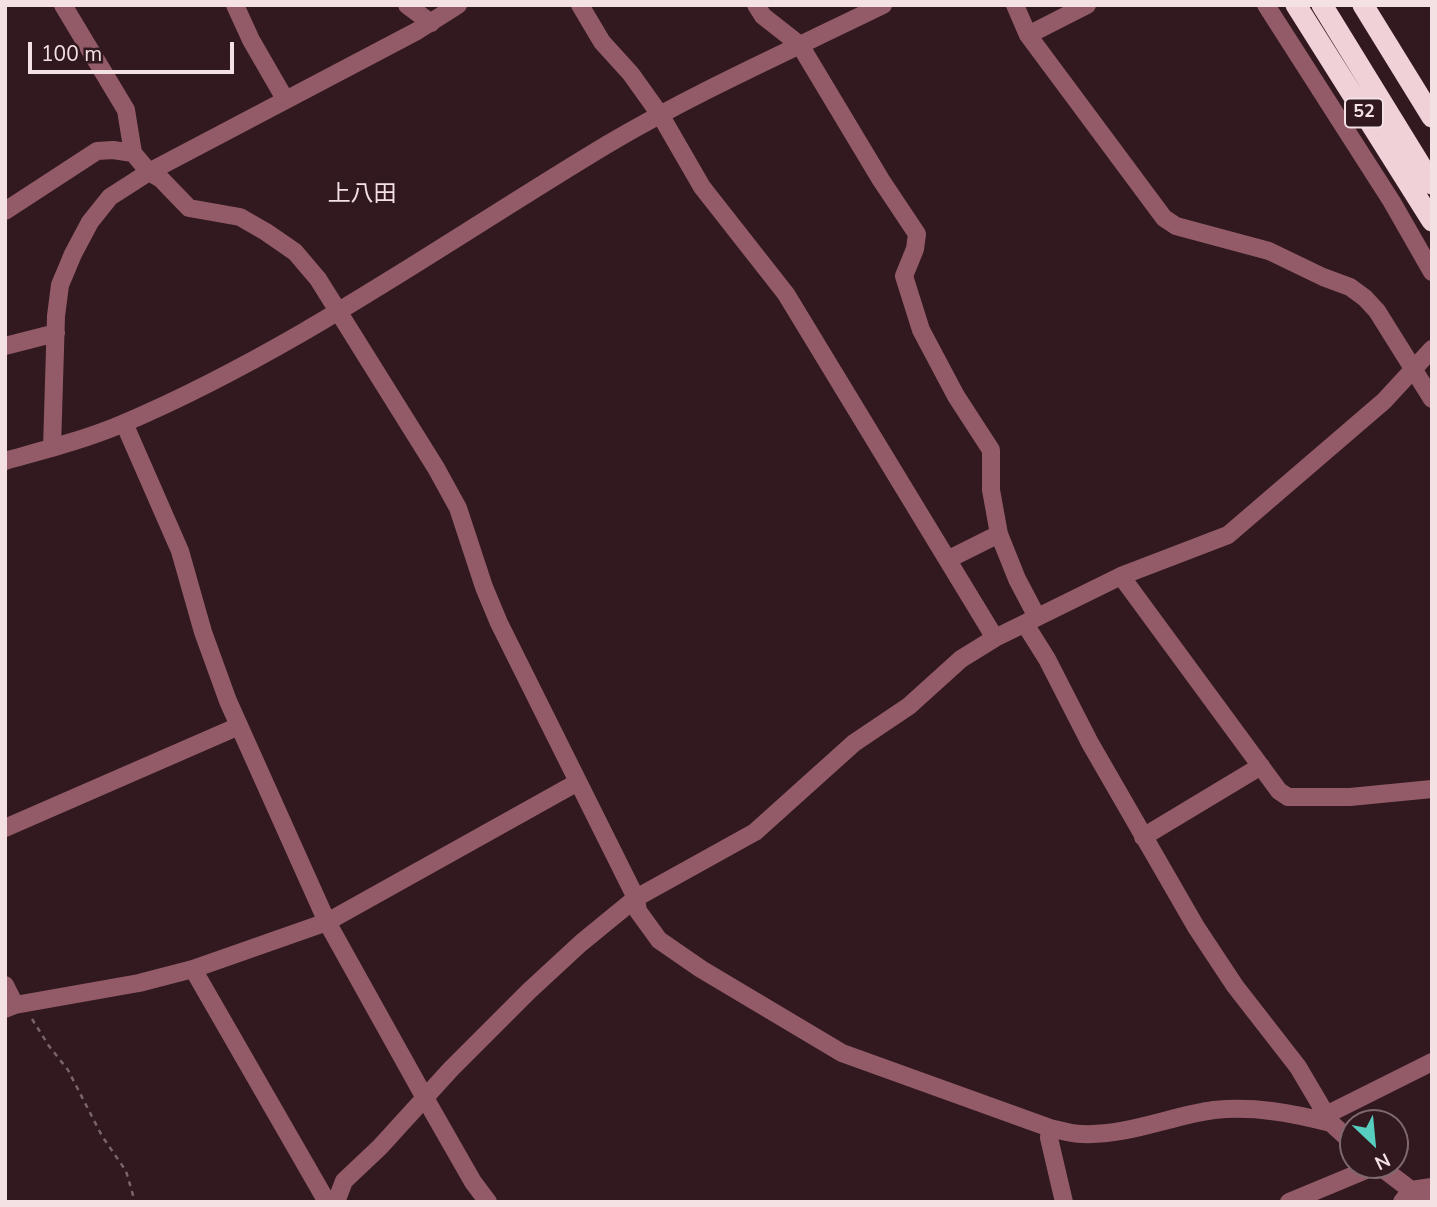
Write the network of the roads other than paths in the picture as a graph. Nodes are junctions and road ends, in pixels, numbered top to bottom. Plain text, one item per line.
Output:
1 (63, 5) edge
2 (235, 5) edge
3 (407, 5) edge
4 (458, 5) edge
5 (580, 5) edge
6 (756, 5) edge
7 (883, 5) edge
8 (1015, 5) edge
9 (1087, 5) edge
10 (1266, 5) edge
11 (1296, 5) edge
12 (1309, 5) edge
13 (1322, 5) edge
14 (1363, 5) edge
15 (431, 23) junction
16 (1028, 35) junction
17 (800, 45) junction
18 (285, 99) junction
19 (661, 116) junction
20 (1432, 117) edge
21 (133, 153) junction
22 (149, 172) junction
23 (1432, 184) edge
24 (1432, 204) edge
25 (5, 211) edge
26 (1432, 221) edge
27 (1432, 272) edge
28 (338, 310) junction
29 (56, 332) junction
30 (5, 346) edge
31 (1432, 349) edge
32 (1412, 369) junction
33 (1432, 399) edge
34 (124, 423) junction
35 (52, 448) junction
36 (5, 461) edge
37 (999, 534) junction
38 (949, 559) junction
39 (1121, 576) junction
40 (1031, 620) junction
41 (995, 638) junction
42 (239, 726) junction
43 (1261, 766) junction
44 (578, 782) junction
45 (1432, 789) edge
46 (5, 828) edge
47 (1143, 836) junction
48 (636, 898) junction
49 (327, 922) junction
50 (193, 969) junction
51 (5, 985) edge
52 (14, 1006) edge
53 (1432, 1062) edge
54 (425, 1098) junction
55 (1329, 1119) junction
56 (1050, 1128) junction
57 (1339, 1129) edge
58 (1344, 1179) edge
59 (1391, 1179) edge
60 (1432, 1187) edge
61 (1407, 1196) edge
62 (327, 1202) edge
63 (336, 1202) edge
64 (488, 1202) edge
65 (1065, 1202) edge
66 (1289, 1202) edge
67 (1432, 1202) edge

1 - 21 street
2 - 18 street
3 - 15 street
4 - 15 street
5 - 19 street
6 - 17 street
7 - 17 street
8 - 16 street
9 - 16 street
10 - 27 street
11 - 26 highway, 52
12 - 24 highway
13 - 23 highway
14 - 20 highway
15 - 18 street
16 - 32 street
17 - 19 street
17 - 37 street
18 - 22 street
19 - 28 street
19 - 38 street
21 - 22 street
21 - 25 street
22 - 28 street
22 - 29 street
28 - 34 street
28 - 44 street
29 - 30 street
29 - 35 street
31 - 32 street
32 - 33 street
32 - 39 street
34 - 35 street
34 - 42 street
35 - 36 street
37 - 38 street
37 - 40 street
38 - 41 street
39 - 40 street
39 - 43 street
40 - 41 street
40 - 47 street
41 - 48 street
42 - 46 street
42 - 49 street
43 - 45 street
43 - 47 street
44 - 48 street
44 - 49 street
47 - 55 street
48 - 54 street
48 - 56 street
49 - 50 street
49 - 54 street
50 - 52 street
50 - 62 street
51 - 52 street
53 - 55 street
54 - 63 street
54 - 64 street
55 - 56 street
55 - 57 street
56 - 65 street
58 - 66 street
59 - 61 street
60 - 61 street
61 - 67 street

